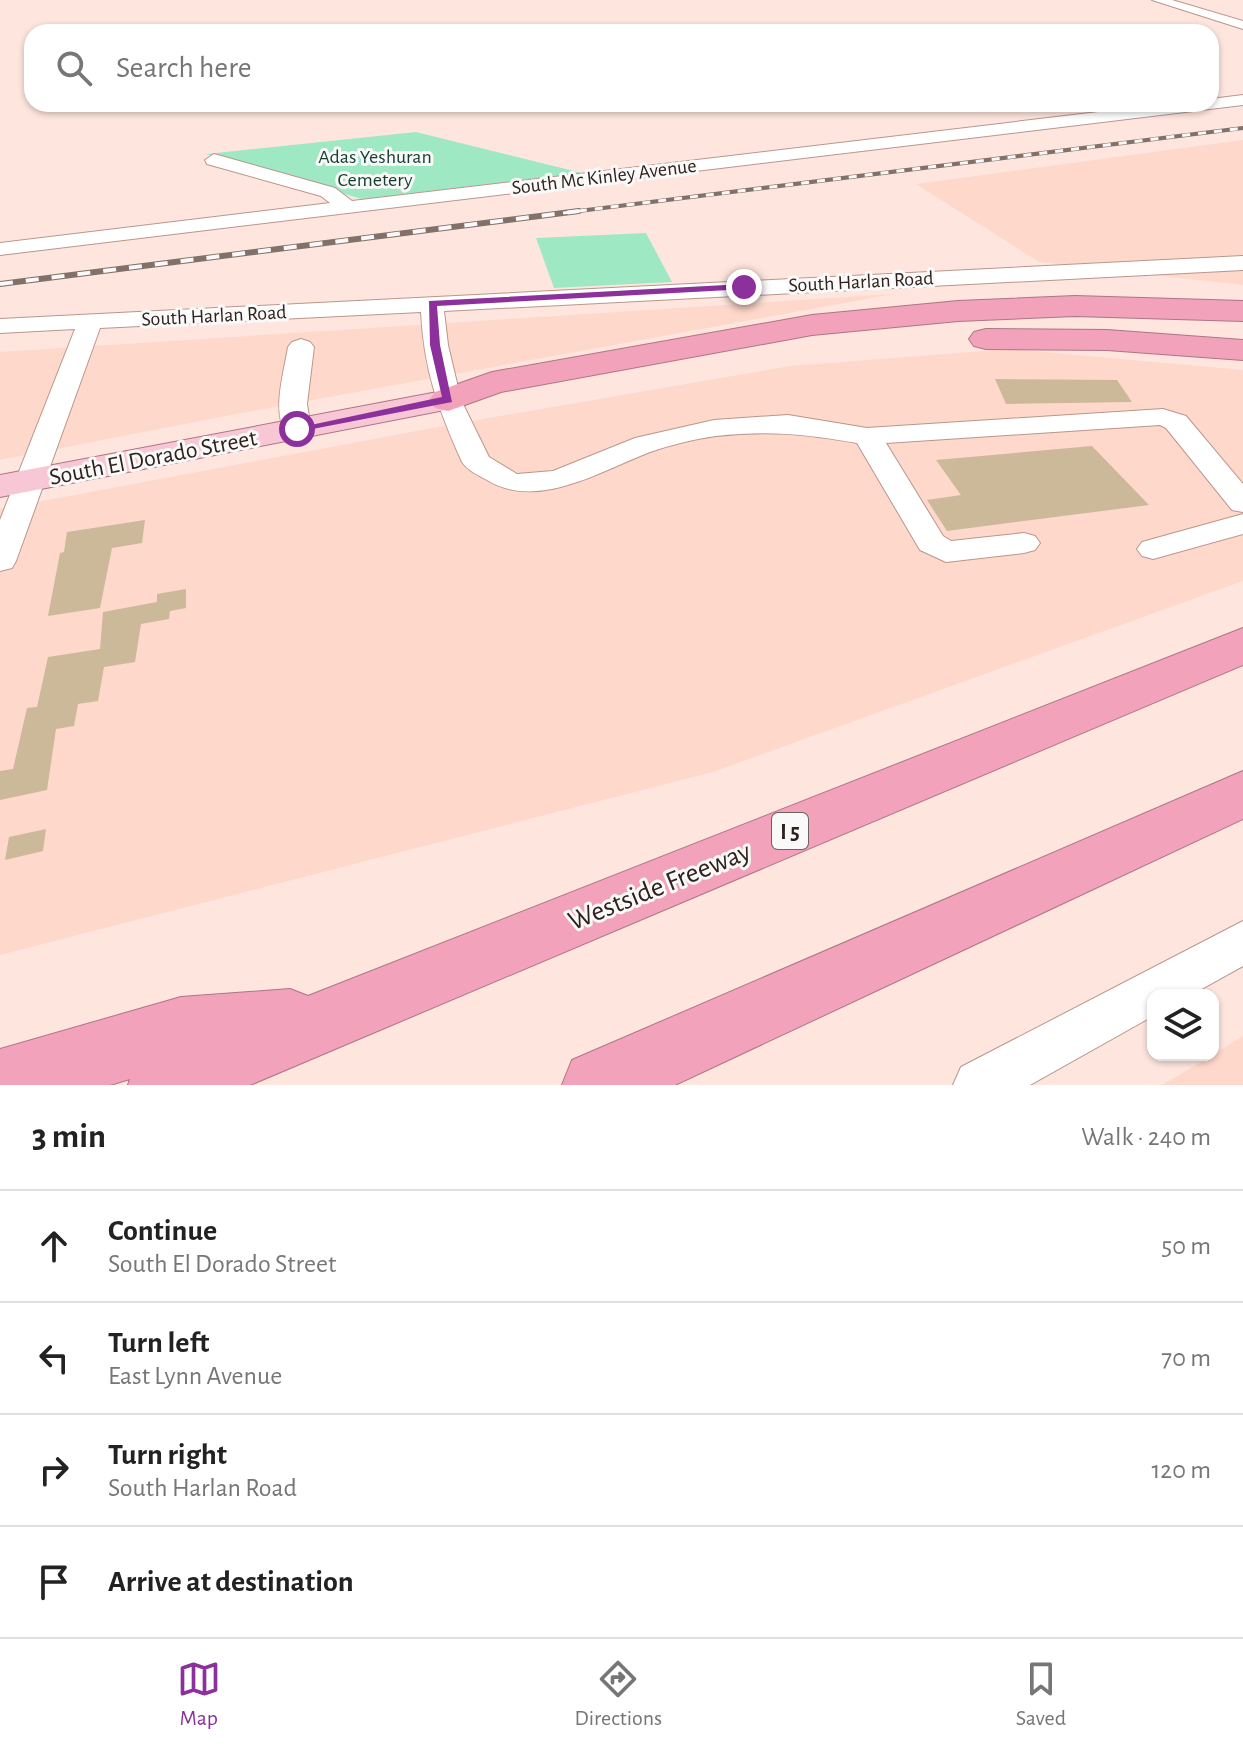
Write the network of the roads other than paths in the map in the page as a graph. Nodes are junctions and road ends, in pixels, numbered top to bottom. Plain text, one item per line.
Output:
1 (1158, 0) edge
2 (1243, 25) edge
3 (1243, 100) edge
4 (1219, 103) edge
5 (1143, 112) edge
6 (214, 160) dead end
7 (348, 207) junction
8 (0, 249) edge
9 (1243, 263) edge
10 (432, 303) junction
11 (1243, 311) edge
12 (90, 322) junction
13 (0, 326) edge
14 (301, 347) dead end
15 (1243, 350) edge
16 (448, 400) junction
17 (297, 429) junction
18 (867, 436) junction
19 (15, 483) edge
20 (1243, 503) edge
21 (1243, 524) edge
22 (1024, 543) dead end
23 (1153, 549) dead end
24 (0, 561) edge
25 (1243, 645) edge
26 (1243, 794) edge
27 (1243, 942) edge
28 (337, 1017) junction
29 (0, 1084) edge
30 (163, 1085) edge
31 (597, 1085) edge
32 (979, 1085) edge

1 - 2 street
3 - 4 street, South Mc Kinley Avenue
5 - 7 street, South Mc Kinley Avenue
6 - 7 street
7 - 8 street, South Mc Kinley Avenue
9 - 10 street, South Harlan Road
10 - 12 street, South Harlan Road
10 - 16 street
11 - 16 highway
12 - 13 street, South Harlan Road
12 - 19 street
14 - 17 street
15 - 16 highway
16 - 17 main road, South El Dorado Street
16 - 18 street
17 - 19 main road, South El Dorado Street
18 - 20 street
18 - 22 street
19 - 24 street
21 - 23 street
25 - 28 highway, Westside Freeway / I 5
26 - 31 highway
27 - 32 street
28 - 29 highway
28 - 30 highway, Westside Freeway / I 5

